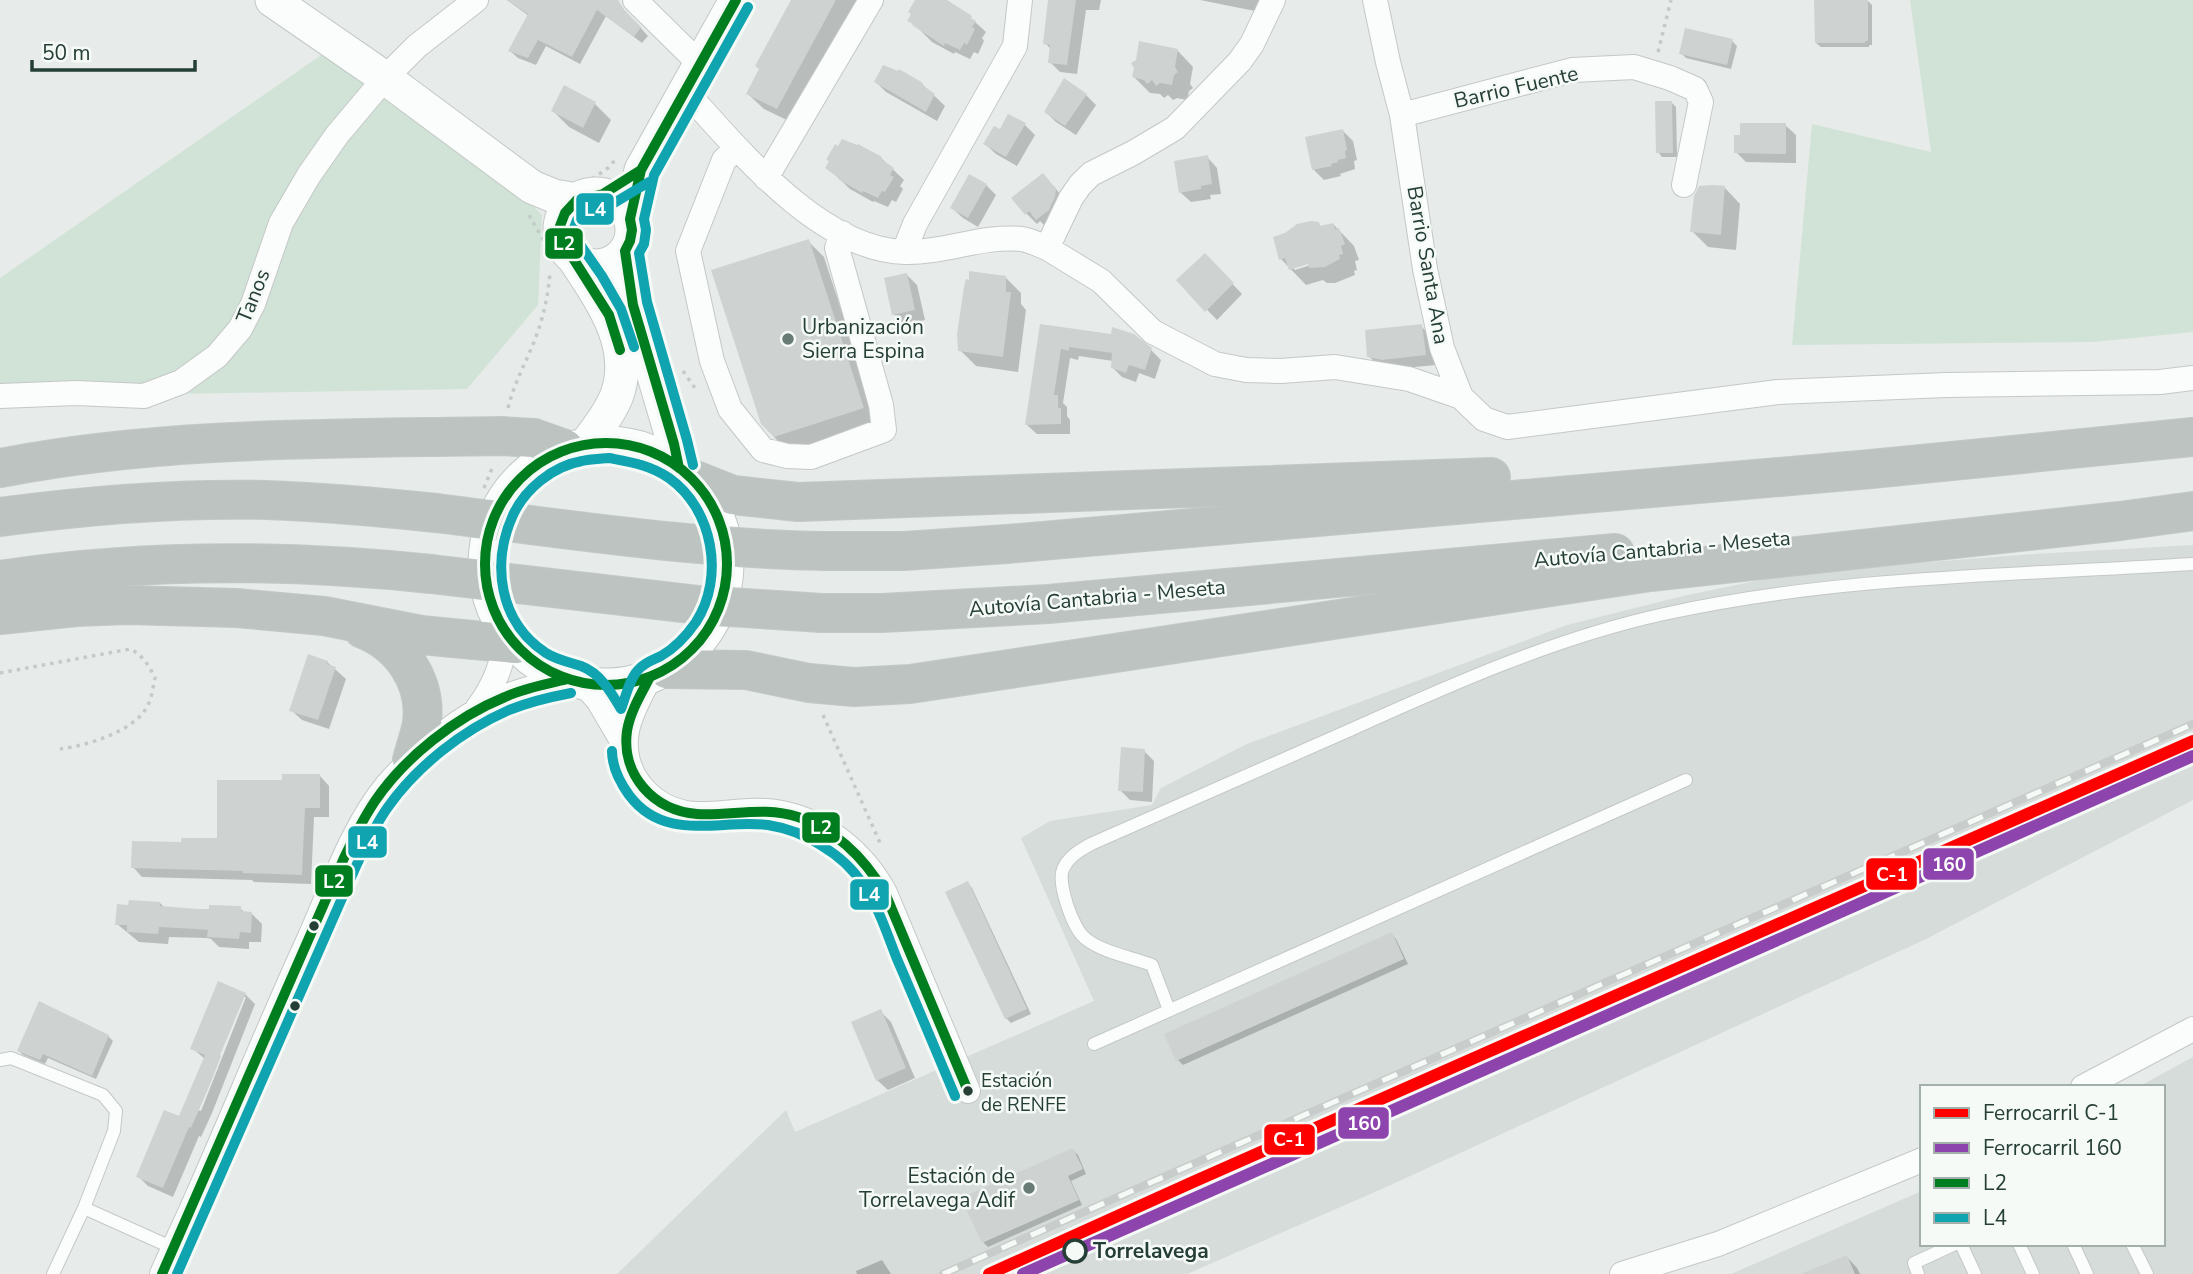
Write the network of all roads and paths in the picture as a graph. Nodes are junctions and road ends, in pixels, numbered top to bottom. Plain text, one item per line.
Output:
1 (272, 0) edge
2 (476, 0) edge
3 (635, 0) edge
4 (736, 0) edge
5 (871, 0) edge
6 (1020, 0) edge
7 (1273, 0) edge
8 (1671, 0) edge
9 (1376, 7) edge
10 (1653, 73) junction
11 (385, 78) junction
12 (693, 78) junction
13 (1402, 115) junction
14 (737, 148) junction
15 (628, 165) junction
16 (766, 178) junction
17 (1684, 185) dead end
18 (531, 187) junction
19 (588, 192) junction
20 (630, 219) junction
21 (842, 233) junction
22 (567, 246) junction
23 (1047, 247) junction
24 (625, 251) junction
25 (904, 252) junction
26 (548, 297) dead end
27 (2193, 378) edge
28 (0, 396) edge
29 (1461, 397) junction
30 (501, 436) junction
31 (2193, 437) edge
32 (575, 447) junction
33 (1968, 458) junction
34 (0, 468) edge
35 (685, 473) junction
36 (480, 497) dead end
37 (2193, 498) edge
38 (2193, 511) edge
39 (0, 517) edge
40 (2193, 564) edge
41 (0, 580) edge
42 (0, 615) edge
43 (324, 616) junction
44 (509, 640) junction
45 (0, 673) edge
46 (658, 673) junction
47 (575, 680) junction
48 (474, 713) junction
49 (625, 746) junction
50 (60, 749) dead end
51 (412, 760) junction
52 (1686, 780) dead end
53 (1169, 1010) junction
54 (2193, 1029) edge
55 (1094, 1044) dead end
56 (0, 1060) edge
57 (2086, 1085) edge
58 (968, 1091) dead end
59 (1920, 1161) edge
60 (84, 1208) junction
61 (1951, 1246) edge
62 (1962, 1246) edge
63 (2020, 1246) edge
64 (2074, 1246) edge
65 (2133, 1246) edge
66 (173, 1248) junction
67 (53, 1274) edge
68 (162, 1274) edge
69 (1622, 1274) edge
70 (1918, 1274) edge
71 (1975, 1274) edge
72 (2033, 1274) edge
73 (2087, 1274) edge
74 (2147, 1274) edge

1 - 11 street
2 - 11 street, Tanos
3 - 12 street
4 - 12 street
5 - 16 street
6 - 25 street
7 - 23 street
8 - 10 path
9 - 13 street, Barrio Santa Ana
10 - 13 street, Barrio Fuente
10 - 17 street, Barrio Fuente
11 - 18 street
11 - 28 street, Tanos
12 - 14 street
12 - 15 street
13 - 29 street, Barrio Santa Ana
14 - 16 street
14 - 21 street
15 - 19 street
15 - 19 path
15 - 20 street
16 - 21 street
18 - 19 street
18 - 22 street
19 - 20 street
19 - 22 street
20 - 24 street
21 - 25 street
22 - 24 street
22 - 32 street
23 - 25 street
23 - 29 street
24 - 35 street
26 - 30 path
27 - 29 street
30 - 32 highway
30 - 34 highway
30 - 36 path
31 - 33 highway
32 - 35 street
32 - 44 street
33 - 35 highway
33 - 39 highway, bridge
35 - 46 street
37 - 41 highway, Autovía Cantabria - Meseta, bridge
38 - 46 highway
40 - 53 lane
42 - 43 highway
43 - 44 highway
43 - 51 highway
44 - 47 street
44 - 48 street
45 - 50 path
46 - 47 street
46 - 49 street
47 - 48 street
47 - 49 street
48 - 51 street
49 - 58 street
51 - 66 street
52 - 53 lane
53 - 55 lane
54 - 57 street
56 - 60 lane
59 - 69 street
60 - 66 lane
60 - 67 lane
61 - 70 lane
62 - 71 lane
63 - 72 lane
64 - 73 lane
65 - 74 lane
66 - 68 street

